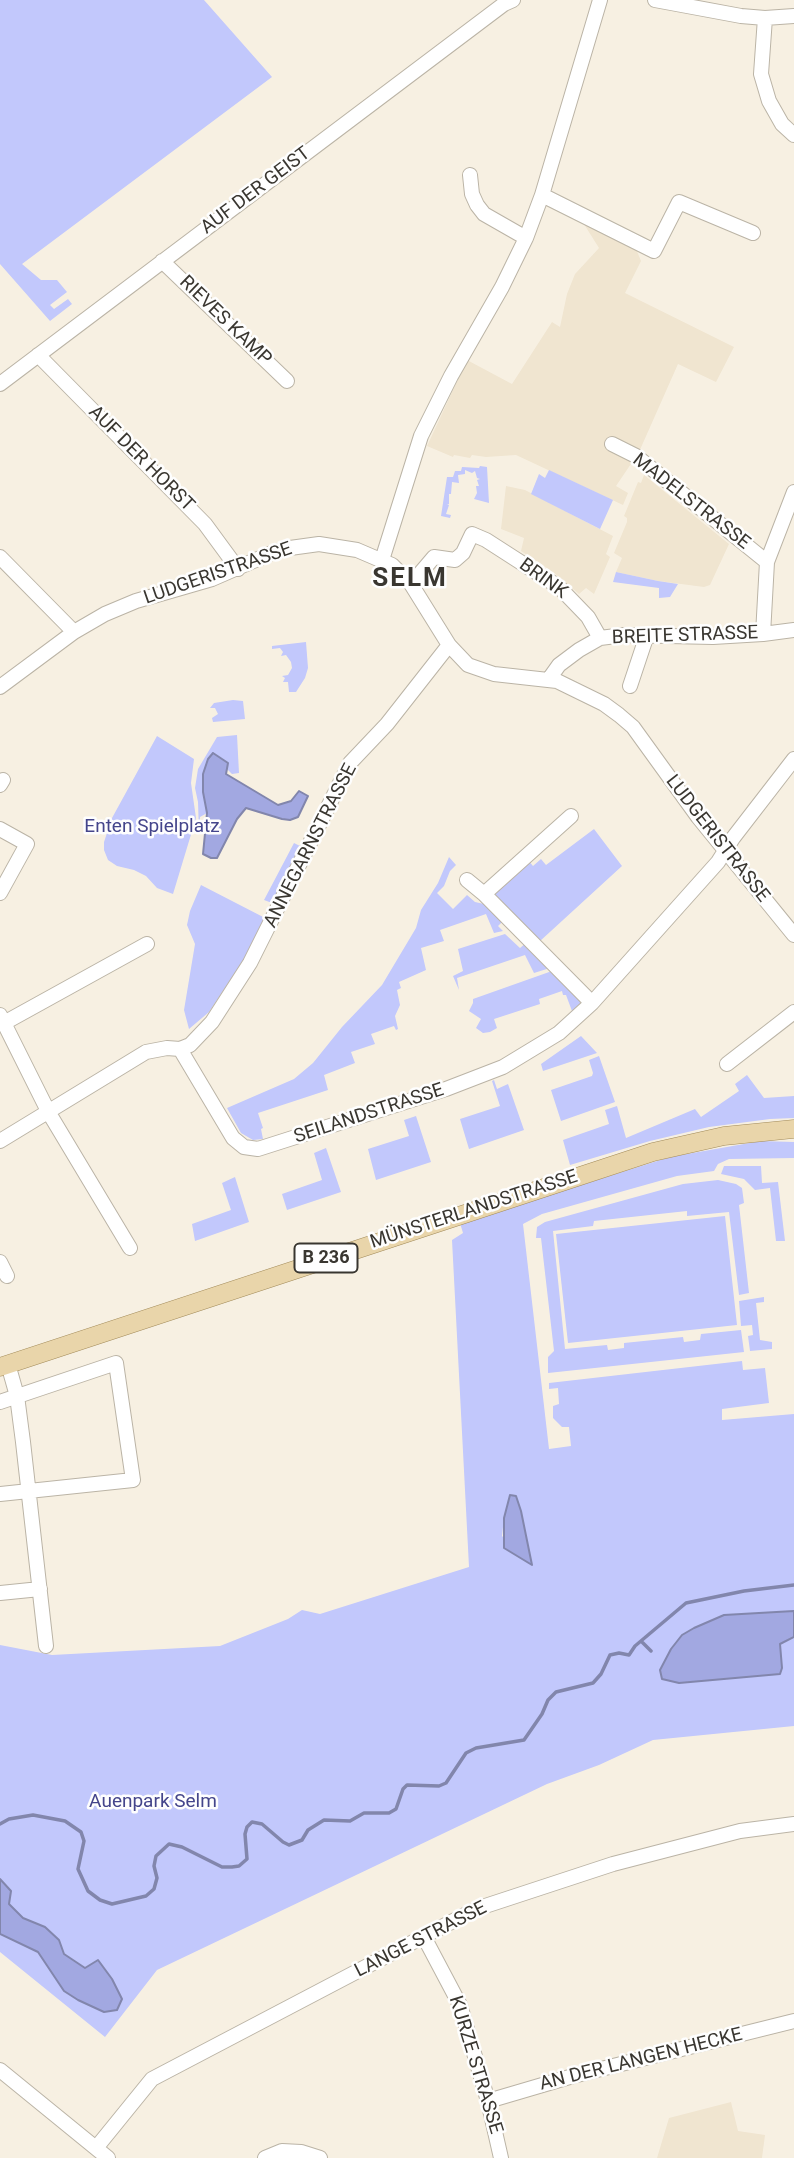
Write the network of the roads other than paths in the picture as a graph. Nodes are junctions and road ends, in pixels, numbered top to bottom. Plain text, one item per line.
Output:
1 (513, 0) edge
2 (600, 0) edge
3 (655, 0) edge
4 (794, 16) edge
5 (765, 18) junction
6 (794, 135) edge
7 (470, 174) dead end
8 (542, 195) junction
9 (753, 233) dead end
10 (526, 238) junction
11 (163, 261) junction
12 (38, 355) junction
13 (287, 380) dead end
14 (0, 384) edge
15 (612, 444) dead end
16 (794, 492) edge
17 (0, 557) edge
18 (382, 560) junction
19 (767, 562) junction
20 (237, 569) junction
21 (411, 584) junction
22 (794, 630) edge
23 (74, 632) junction
24 (764, 634) junction
25 (647, 635) junction
26 (600, 638) junction
27 (449, 645) junction
28 (549, 679) junction
29 (630, 686) dead end
30 (0, 687) edge
31 (794, 759) edge
32 (571, 816) dead end
33 (0, 829) edge
34 (726, 852) junction
35 (467, 880) dead end
36 (0, 893) edge
37 (484, 894) junction
38 (794, 935) edge
39 (147, 944) dead end
40 (592, 1003) junction
41 (794, 1012) edge
42 (2, 1019) edge
43 (180, 1049) junction
44 (727, 1064) dead end
45 (49, 1113) junction
46 (794, 1129) edge
47 (0, 1142) edge
48 (130, 1248) dead end
49 (0, 1262) edge
50 (7, 1276) dead end
51 (4, 1365) edge
52 (17, 1396) junction
53 (0, 1402) edge
54 (28, 1491) junction
55 (0, 1494) edge
56 (40, 1589) junction
57 (0, 1593) edge
58 (46, 1646) dead end
59 (794, 1824) edge
60 (424, 1937) junction
61 (794, 2021) edge
62 (0, 2070) edge
63 (488, 2101) junction
64 (96, 2148) junction
65 (108, 2158) edge
66 (265, 2158) edge
67 (320, 2158) edge
68 (501, 2158) edge

1 - 11 street, AUF DER GEIST
2 - 8 street
3 - 5 street
4 - 5 street
5 - 6 street
7 - 10 street
8 - 9 street
8 - 10 street
10 - 18 street
11 - 12 street, AUF DER GEIST
11 - 13 street, RIEVES KAMP
12 - 14 street, AUF DER GEIST
12 - 20 street, AUF DER HORST
15 - 19 street, MADELSTRASSE
16 - 19 street
17 - 23 street
18 - 20 street, LUDGERISTRASSE
18 - 21 street, LUDGERISTRASSE
19 - 24 street
20 - 23 street, LUDGERISTRASSE
21 - 26 street, BRINK
21 - 27 street, LUDGERISTRASSE
22 - 24 street, BREITE STRASSE
23 - 30 street, LUDGERISTRASSE
24 - 25 street, BREITE STRASSE
25 - 26 street, BREITE STRASSE
25 - 29 street
26 - 28 street, BREITE STRASSE
27 - 28 street, LUDGERISTRASSE
27 - 43 street, ANNEGARNSTRASSE
28 - 34 street, LUDGERISTRASSE
31 - 34 street, SEILANDSTRASSE
32 - 37 street
33 - 36 street
34 - 38 street, LUDGERISTRASSE
34 - 40 street, SEILANDSTRASSE
35 - 37 street
37 - 40 street
39 - 42 street
40 - 43 street, SEILANDSTRASSE
41 - 44 street
42 - 45 street
43 - 45 street
45 - 47 street
45 - 48 street
46 - 51 main road, MÜNSTERLANDSTRASSE / B 236
49 - 50 street
51 - 52 street
52 - 53 street
52 - 54 street
52 - 54 street
54 - 55 street
54 - 56 street
56 - 57 street
56 - 58 street
59 - 60 street, LANGE STRASSE
60 - 63 street, KURZE STRASSE
60 - 64 street, LANGE STRASSE
61 - 63 street, AN DER LANGEN HECKE
62 - 64 street
63 - 68 street, KURZE STRASSE
64 - 65 street
66 - 67 street

